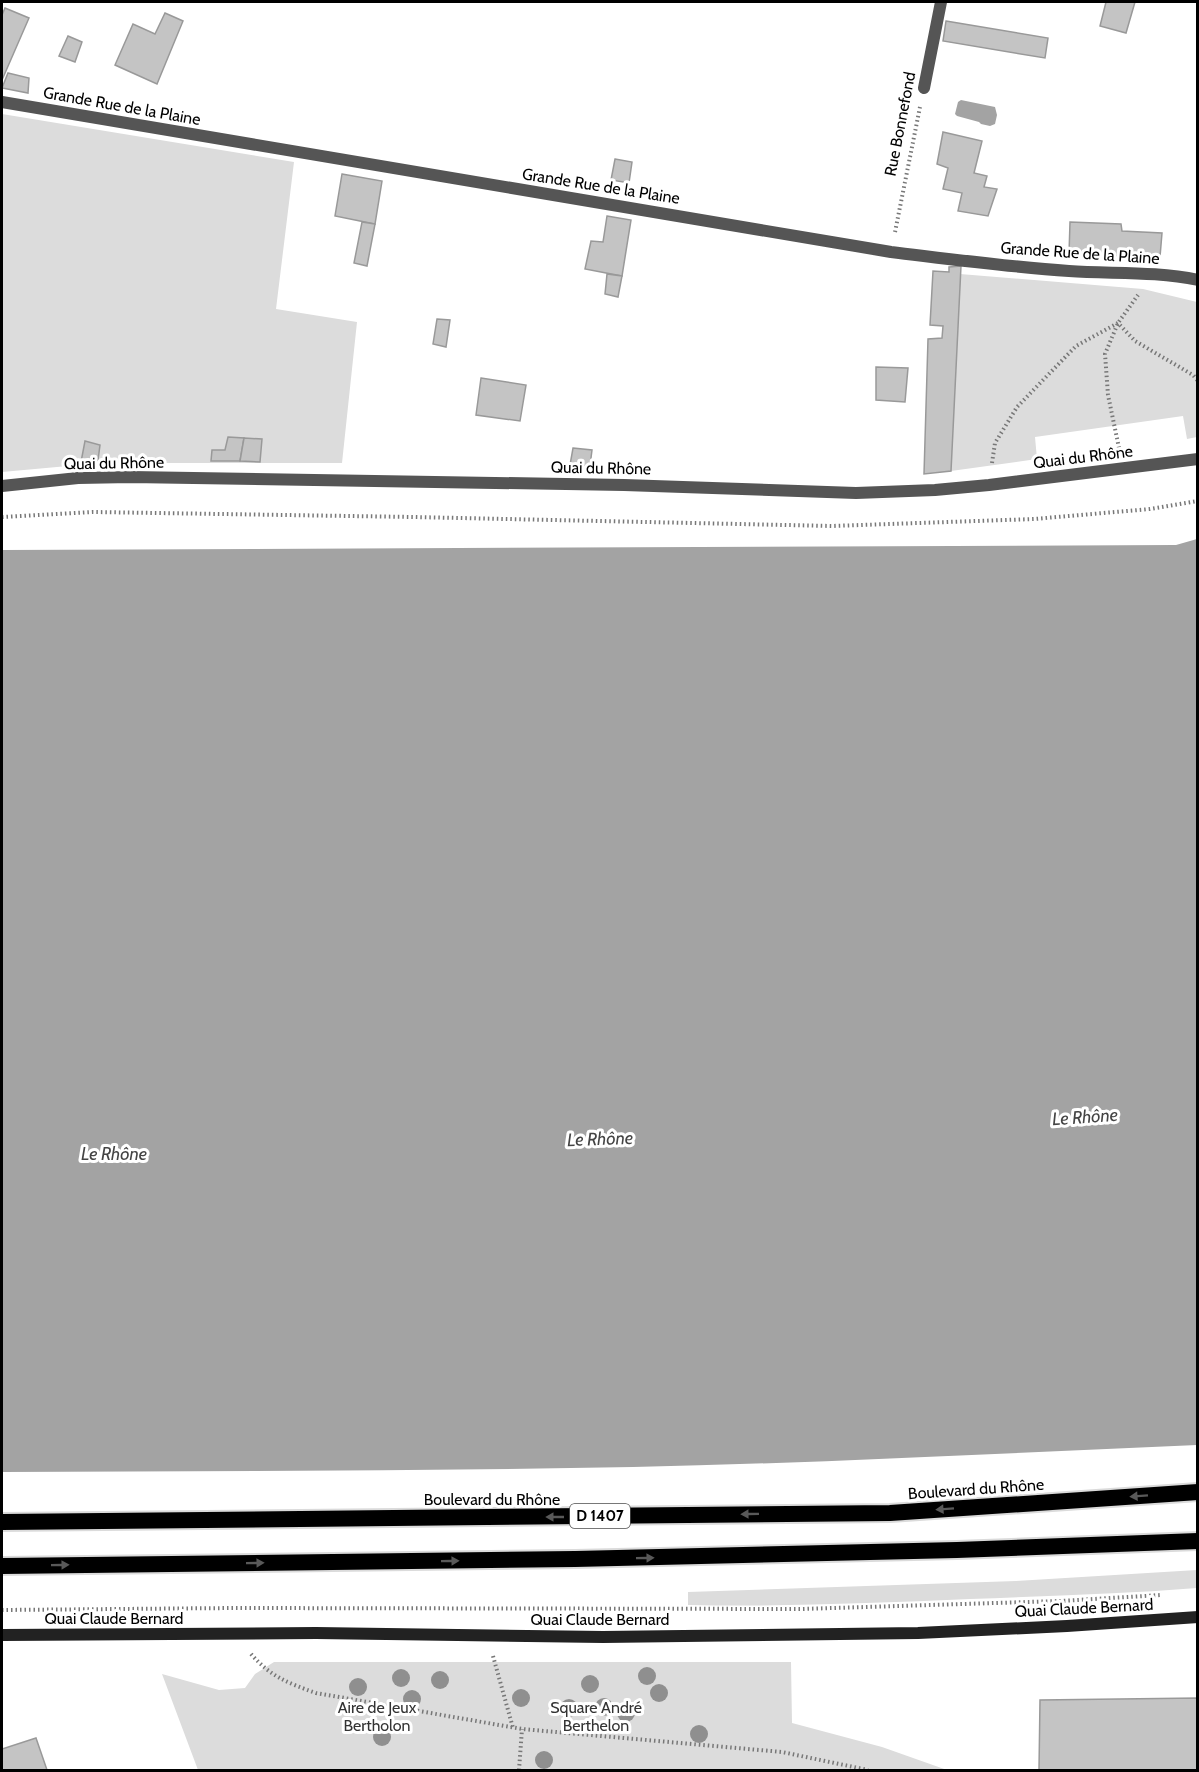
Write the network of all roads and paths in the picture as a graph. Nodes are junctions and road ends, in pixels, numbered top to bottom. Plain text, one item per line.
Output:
1 (941, 2) edge
2 (924, 88) joint
3 (2, 102) edge
4 (891, 252) junction
5 (1154, 273) junction
6 (1197, 280) edge
7 (1118, 322) junction
8 (1197, 381) edge
9 (1197, 459) edge
10 (1123, 469) junction
11 (989, 485) junction
12 (2, 486) edge
13 (1197, 501) edge
14 (2, 517) edge
15 (1197, 1492) edge
16 (2, 1521) edge
17 (1197, 1541) edge
18 (2, 1566) edge
19 (1162, 1595) dead end
20 (2, 1610) edge
21 (1197, 1617) edge
22 (234, 1634) junction
23 (2, 1635) edge
24 (487, 1636) junction
25 (513, 1728) junction
26 (522, 1729) junction
27 (519, 1770) edge
28 (868, 1770) edge

1 - 2 street, Rue Bonnefond
2 - 4 path, Rue Bonnefond
3 - 4 street, Grande Rue de la Plaine
4 - 5 street, Grande Rue de la Plaine
5 - 6 street, Grande Rue de la Plaine
5 - 7 path
7 - 8 path
7 - 10 path
7 - 11 path
9 - 10 street, Quai du Rhône
10 - 11 street, Quai du Rhône
11 - 12 street, Quai du Rhône
13 - 14 path
15 -> 16 highway, Boulevard du Rhône / D 1407
18 -> 17 highway
19 - 20 path
21 - 24 main road, Quai Claude Bernard
22 - 23 main road, Quai Claude Bernard
22 - 24 main road, Quai Claude Bernard
22 - 25 path
24 - 25 path
25 - 26 path
26 - 27 path
26 - 28 path

